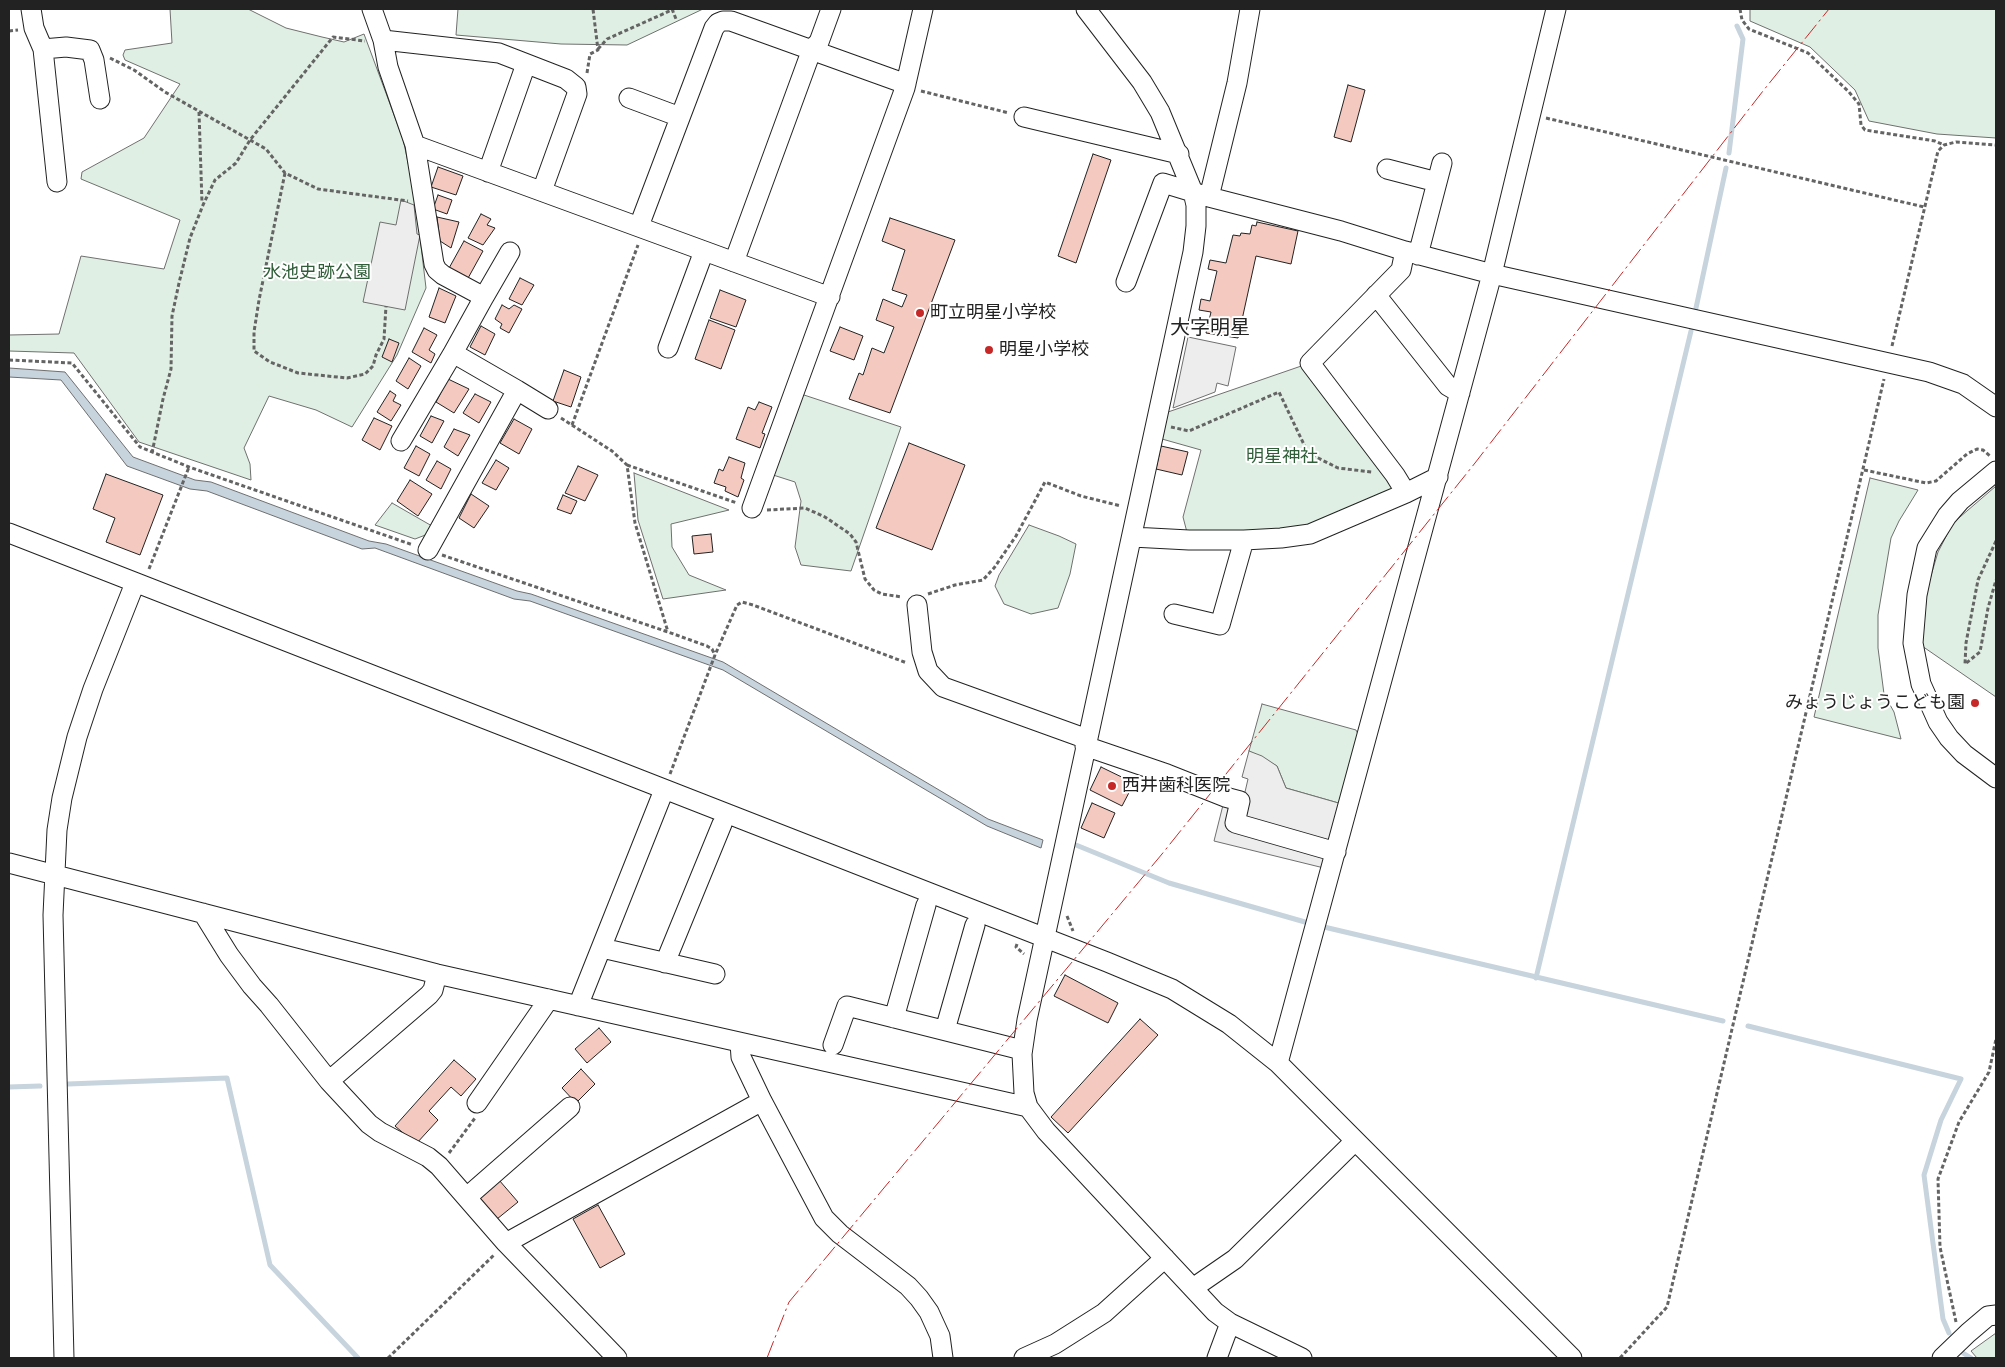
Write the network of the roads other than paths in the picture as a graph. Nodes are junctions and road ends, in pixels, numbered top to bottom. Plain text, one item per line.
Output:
1 (31, 9) edge
2 (372, 9) edge
3 (831, 9) edge
4 (923, 9) edge
5 (1086, 9) edge
6 (1250, 9) edge
7 (1556, 9) edge
8 (383, 40) junction
9 (43, 49) junction
10 (812, 50) junction
11 (526, 64) junction
12 (906, 86) junction
13 (629, 98) dead end
14 (100, 99) dead end
15 (680, 117) junction
16 (1024, 117) road end
17 (415, 145) junction
18 (1179, 154) junction
19 (1442, 163) dead end
20 (1387, 169) dead end
21 (488, 172) junction
22 (57, 182) dead end
23 (1437, 182) junction
24 (542, 191) junction
25 (1201, 194) junction
26 (642, 227) junction
27 (704, 251) junction
28 (510, 252) dead end
29 (1412, 253) junction
30 (734, 262) junction
31 (1492, 274) junction
32 (1126, 282) dead end
33 (1376, 295) junction
34 (484, 297) junction
35 (830, 297) junction
36 (668, 348) dead end
37 (453, 354) junction
38 (517, 390) junction
39 (1460, 393) junction
40 (1996, 407) edge
41 (548, 409) road end
42 (401, 441) dead end
43 (1994, 464) edge
44 (1438, 477) junction
45 (1406, 493) junction
46 (752, 508) road end
47 (9, 533) edge
48 (1132, 537) junction
49 (1244, 540) junction
50 (428, 550) road end
51 (138, 584) junction
52 (917, 605) road end
53 (1174, 614) dead end
54 (1086, 742) junction
55 (1996, 778) edge
56 (664, 790) junction
57 (721, 827) dead end
58 (1336, 852) junction
59 (9, 863) edge
60 (54, 874) junction
61 (926, 905) dead end
62 (203, 913) junction
63 (975, 925) dead end
64 (1046, 939) junction
65 (602, 948) junction
66 (664, 963) junction
67 (437, 974) junction
68 (715, 974) dead end
69 (549, 999) junction
70 (578, 1006) junction
71 (894, 1018) junction
72 (945, 1030) junction
73 (740, 1043) junction
74 (832, 1045) dead end
75 (1022, 1050) junction
76 (1278, 1063) junction
77 (329, 1082) junction
78 (762, 1101) junction
79 (477, 1103) road end
80 (570, 1107) dead end
81 (1028, 1107) junction
82 (1354, 1142) junction
83 (466, 1197) junction
84 (506, 1243) junction
85 (1165, 1258) junction
86 (1192, 1288) junction
87 (1996, 1315) edge
88 (1230, 1323) junction
89 (64, 1358) edge
90 (617, 1358) edge
91 (943, 1358) edge
92 (1024, 1358) edge
93 (1217, 1358) edge
94 (1302, 1358) edge
95 (1572, 1358) edge
96 (1942, 1358) edge

1 - 9 street
2 - 8 street
3 - 10 street
4 - 12 street
5 - 18 street
6 - 25 street
7 - 31 street
8 - 11 street
8 - 17 street
9 - 14 street
9 - 22 street
10 - 12 street
10 - 15 street
10 - 30 street
11 - 21 street
11 - 24 street
12 - 35 street
13 - 15 street
15 - 26 street
16 - 18 street
17 - 21 street
17 - 34 street
18 - 25 street
19 - 23 street
20 - 23 street
21 - 24 street
23 - 29 street
24 - 26 street
25 - 29 street
25 - 32 street
25 - 48 street
26 - 27 street
27 - 30 street
27 - 36 street
28 - 34 street
29 - 31 street
29 - 33 street
30 - 35 street
31 - 39 street
31 - 40 street
33 - 39 street
33 - 45 street
34 - 37 street
35 - 46 street
37 - 38 street
37 - 42 street
38 - 41 street
38 - 50 street
39 - 44 street
43 - 55 street
44 - 45 street
44 - 58 street
45 - 49 street
47 - 51 street
48 - 49 street
48 - 54 street
49 - 53 street
51 - 56 street
51 - 60 street
52 - 54 street
54 - 58 street
54 - 64 street
56 - 64 street
56 - 65 street
57 - 66 street
58 - 76 street
59 - 60 street
60 - 62 street
60 - 89 street
61 - 71 street
62 - 67 street
62 - 77 street
63 - 72 street
64 - 75 street
64 - 76 street
65 - 66 street
65 - 70 street
66 - 68 street
67 - 69 street
67 - 77 street
69 - 70 street
69 - 79 street
70 - 73 street
71 - 72 street
71 - 74 street
72 - 75 street
73 - 78 street
73 - 81 street
75 - 81 street
76 - 82 street
77 - 83 street
78 - 84 street
78 - 91 street
80 - 83 street
81 - 85 street
82 - 86 street
82 - 95 street
83 - 84 street
84 - 90 street
85 - 86 street
85 - 92 street
86 - 88 street
87 - 96 street
88 - 93 street
88 - 94 street

